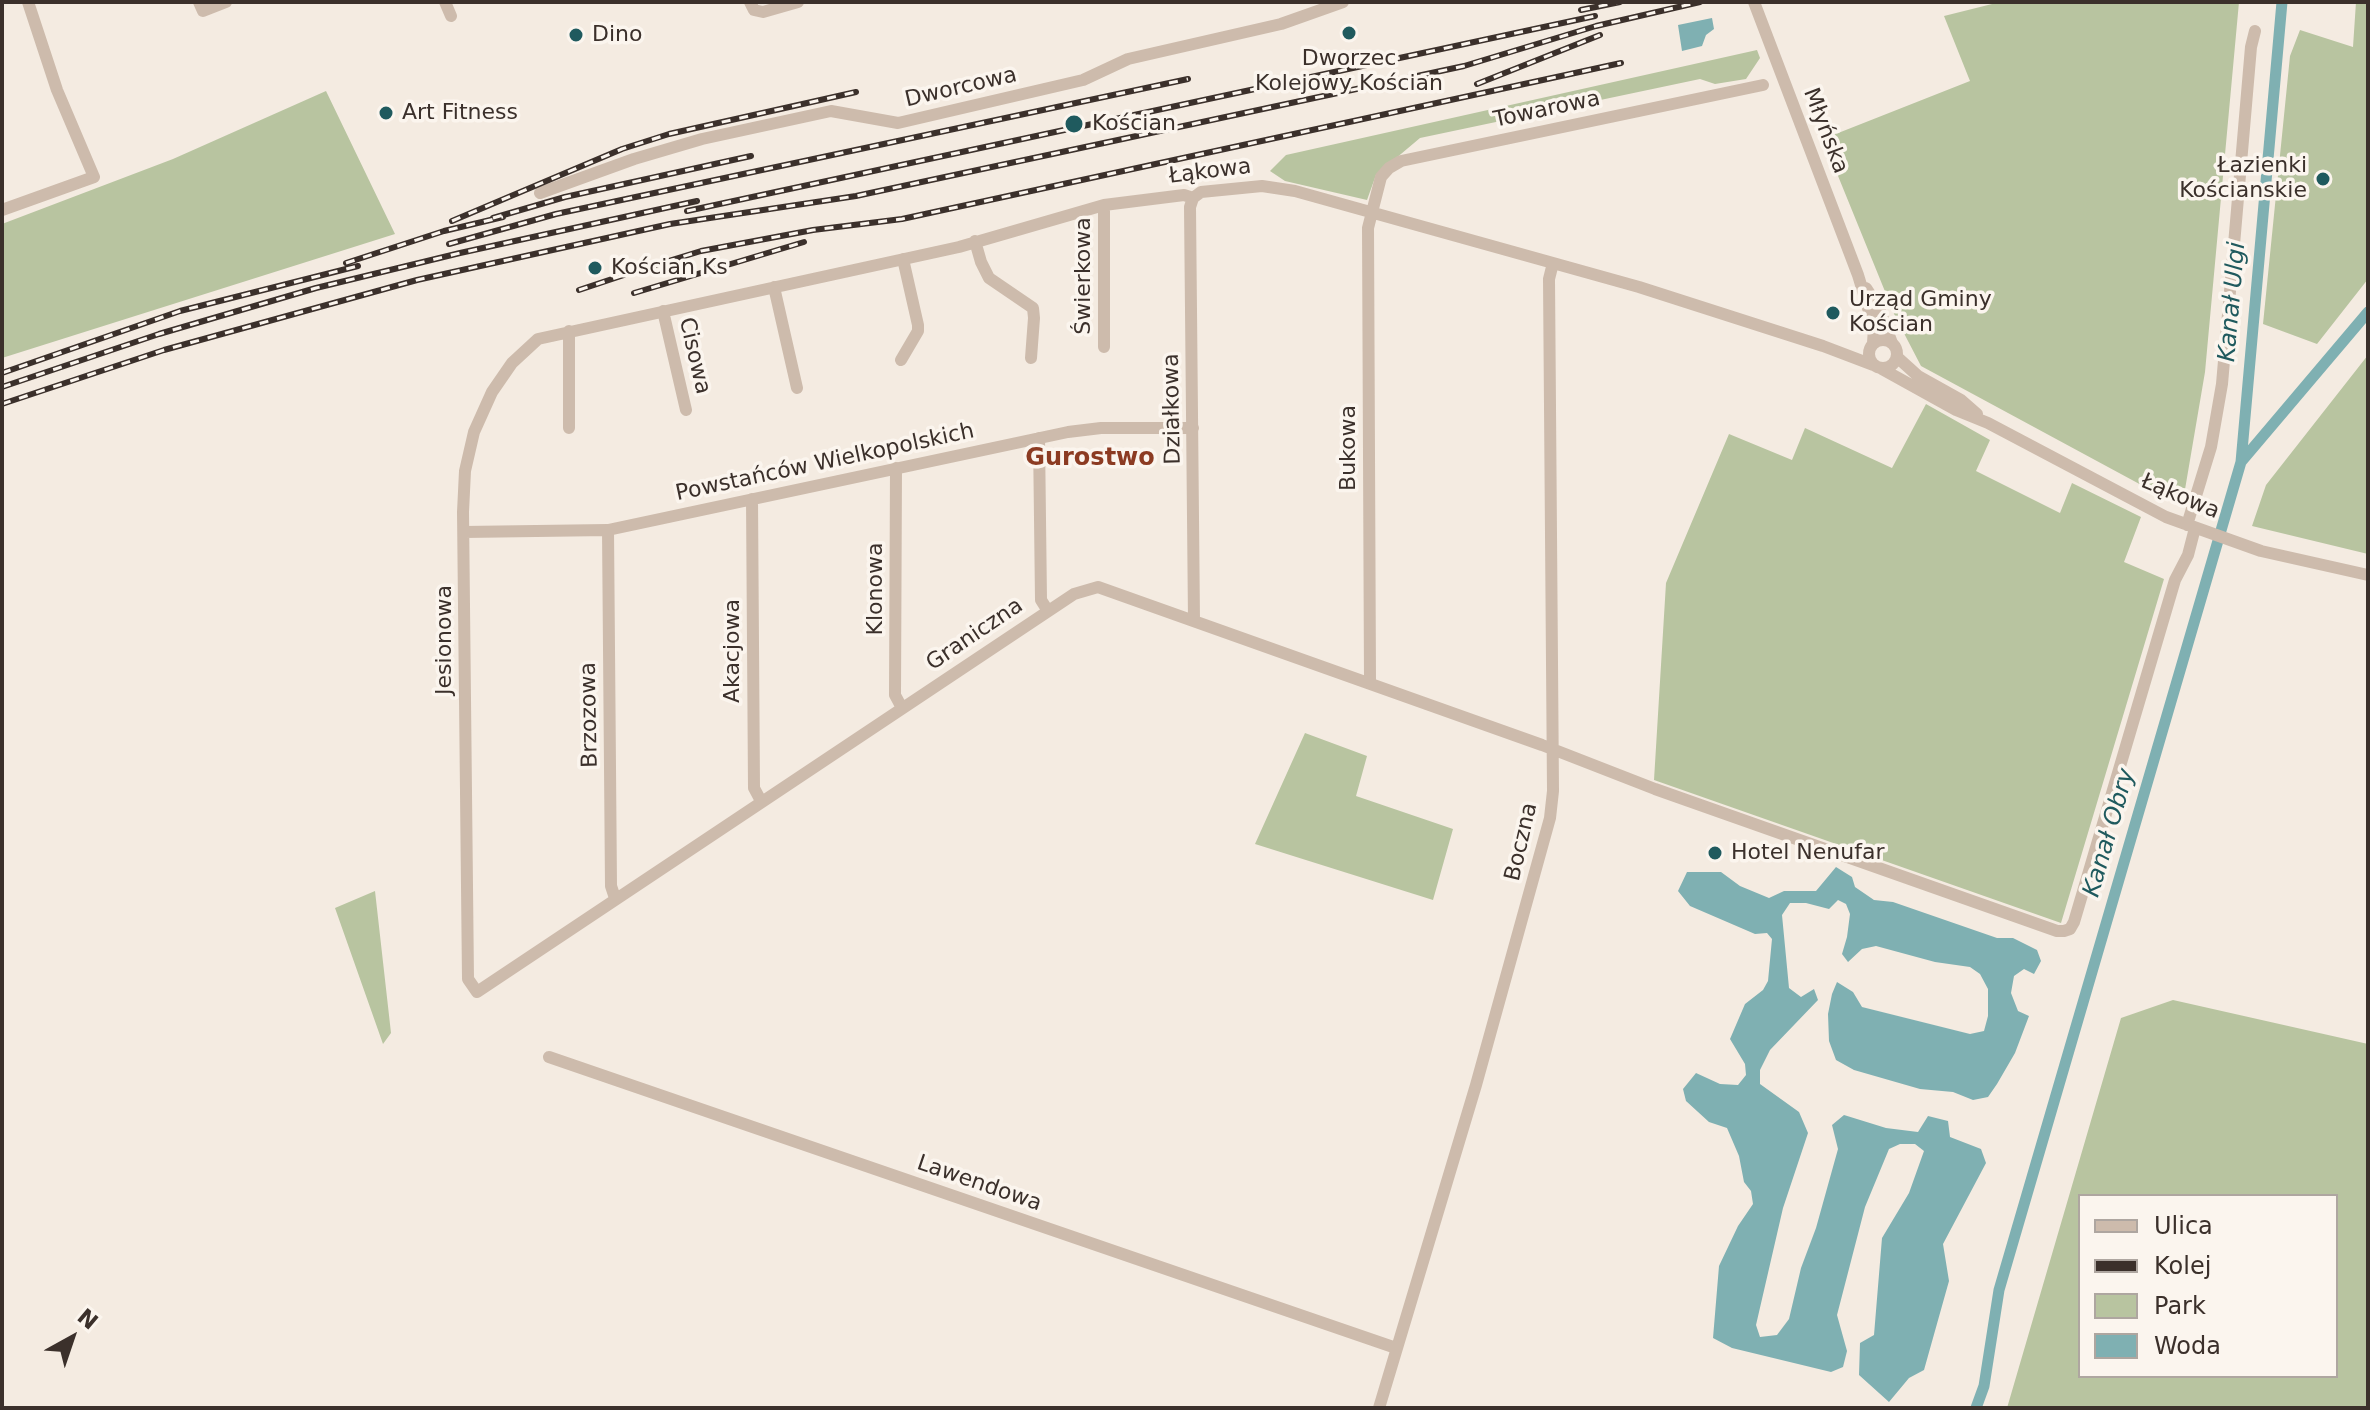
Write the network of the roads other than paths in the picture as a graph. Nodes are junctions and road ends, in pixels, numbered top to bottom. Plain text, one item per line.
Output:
1 (28, 2) edge
2 (199, 2) edge
3 (226, 2) edge
4 (445, 2) edge
5 (750, 2) edge
6 (798, 2) edge
7 (1343, 2) edge
8 (1754, 2) edge
9 (451, 16) dead end
10 (2255, 31) dead end
11 (1763, 85) dead end
12 (540, 193) dead end
13 (1193, 198) junction
14 (1104, 205) junction
15 (2, 210) edge
16 (1371, 212) junction
17 (975, 241) junction
18 (903, 259) junction
19 (1553, 263) junction
20 (1858, 275) junction
21 (774, 287) junction
22 (663, 311) junction
23 (569, 331) junction
24 (1892, 343) junction
25 (1872, 345) junction
26 (1104, 347) dead end
27 (1847, 354) junction
28 (1897, 357) junction
29 (1031, 358) dead end
30 (901, 360) dead end
31 (1878, 367) junction
32 (797, 388) dead end
33 (686, 410) dead end
34 (1988, 423) junction
35 (569, 428) dead end
36 (1193, 428) junction
37 (1039, 438) junction
38 (896, 468) junction
39 (752, 499) junction
40 (2194, 528) junction
41 (608, 530) junction
42 (464, 532) junction
43 (2368, 575) edge
44 (1048, 611) junction
45 (1194, 620) junction
46 (1370, 683) junction
47 (902, 708) junction
48 (1553, 748) junction
49 (761, 801) junction
50 (615, 898) junction
51 (477, 992) joint
52 (549, 1057) dead end
53 (1396, 1348) junction
54 (1379, 1408) edge

1 - 15 street
2 - 3 street
4 - 9 street
5 - 6 street
7 - 12 street, Dworcowa
8 - 20 street, Młyńska
10 - 40 street
11 - 16 street, Towarowa
13 - 14 street, Łąkowa
13 - 16 street, Łąkowa
13 - 36 street, Działkowa
14 - 17 street, Łąkowa
14 - 26 street, Świerkowa
16 - 19 street, Łąkowa
16 - 46 street, Bukowa
17 - 18 street, Łąkowa
17 - 29 street
18 - 21 street, Łąkowa
18 - 30 street
19 - 27 street, Łąkowa
19 - 48 street, Boczna
20 - 24 street, Młyńska
20 - 25 street, Młyńska
21 - 22 street, Łąkowa
21 - 32 street
22 - 23 street, Łąkowa
22 - 33 street, Cisowa
23 - 35 street
23 - 42 street, Jesionowa
24 - 25 street
24 - 28 street
25 - 27 street
25 - 31 street
27 - 31 street, Łąkowa
28 - 31 street
28 - 34 street, Łąkowa
31 - 34 street, Łąkowa
34 - 40 street, Łąkowa
36 - 37 street, Powstańców Wielkopolskich
36 - 45 street, Działkowa
37 - 38 street, Powstańców Wielkopolskich
37 - 44 street
38 - 39 street, Powstańców Wielkopolskich
38 - 47 street, Klonowa
39 - 41 street, Powstańców Wielkopolskich
39 - 49 street, Akacjowa
40 - 43 street, Łąkowa
40 - 48 street, Graniczna
41 - 42 street, Powstańców Wielkopolskich
41 - 50 street, Brzozowa
42 - 51 street, Jesionowa
44 - 45 street, Graniczna
44 - 47 street, Graniczna
45 - 46 street, Graniczna
46 - 48 street, Graniczna
47 - 49 street, Graniczna
48 - 53 street, Boczna
49 - 50 street, Graniczna
50 - 51 street, Graniczna
52 - 53 street, Lawendowa
53 - 54 street, Boczna

